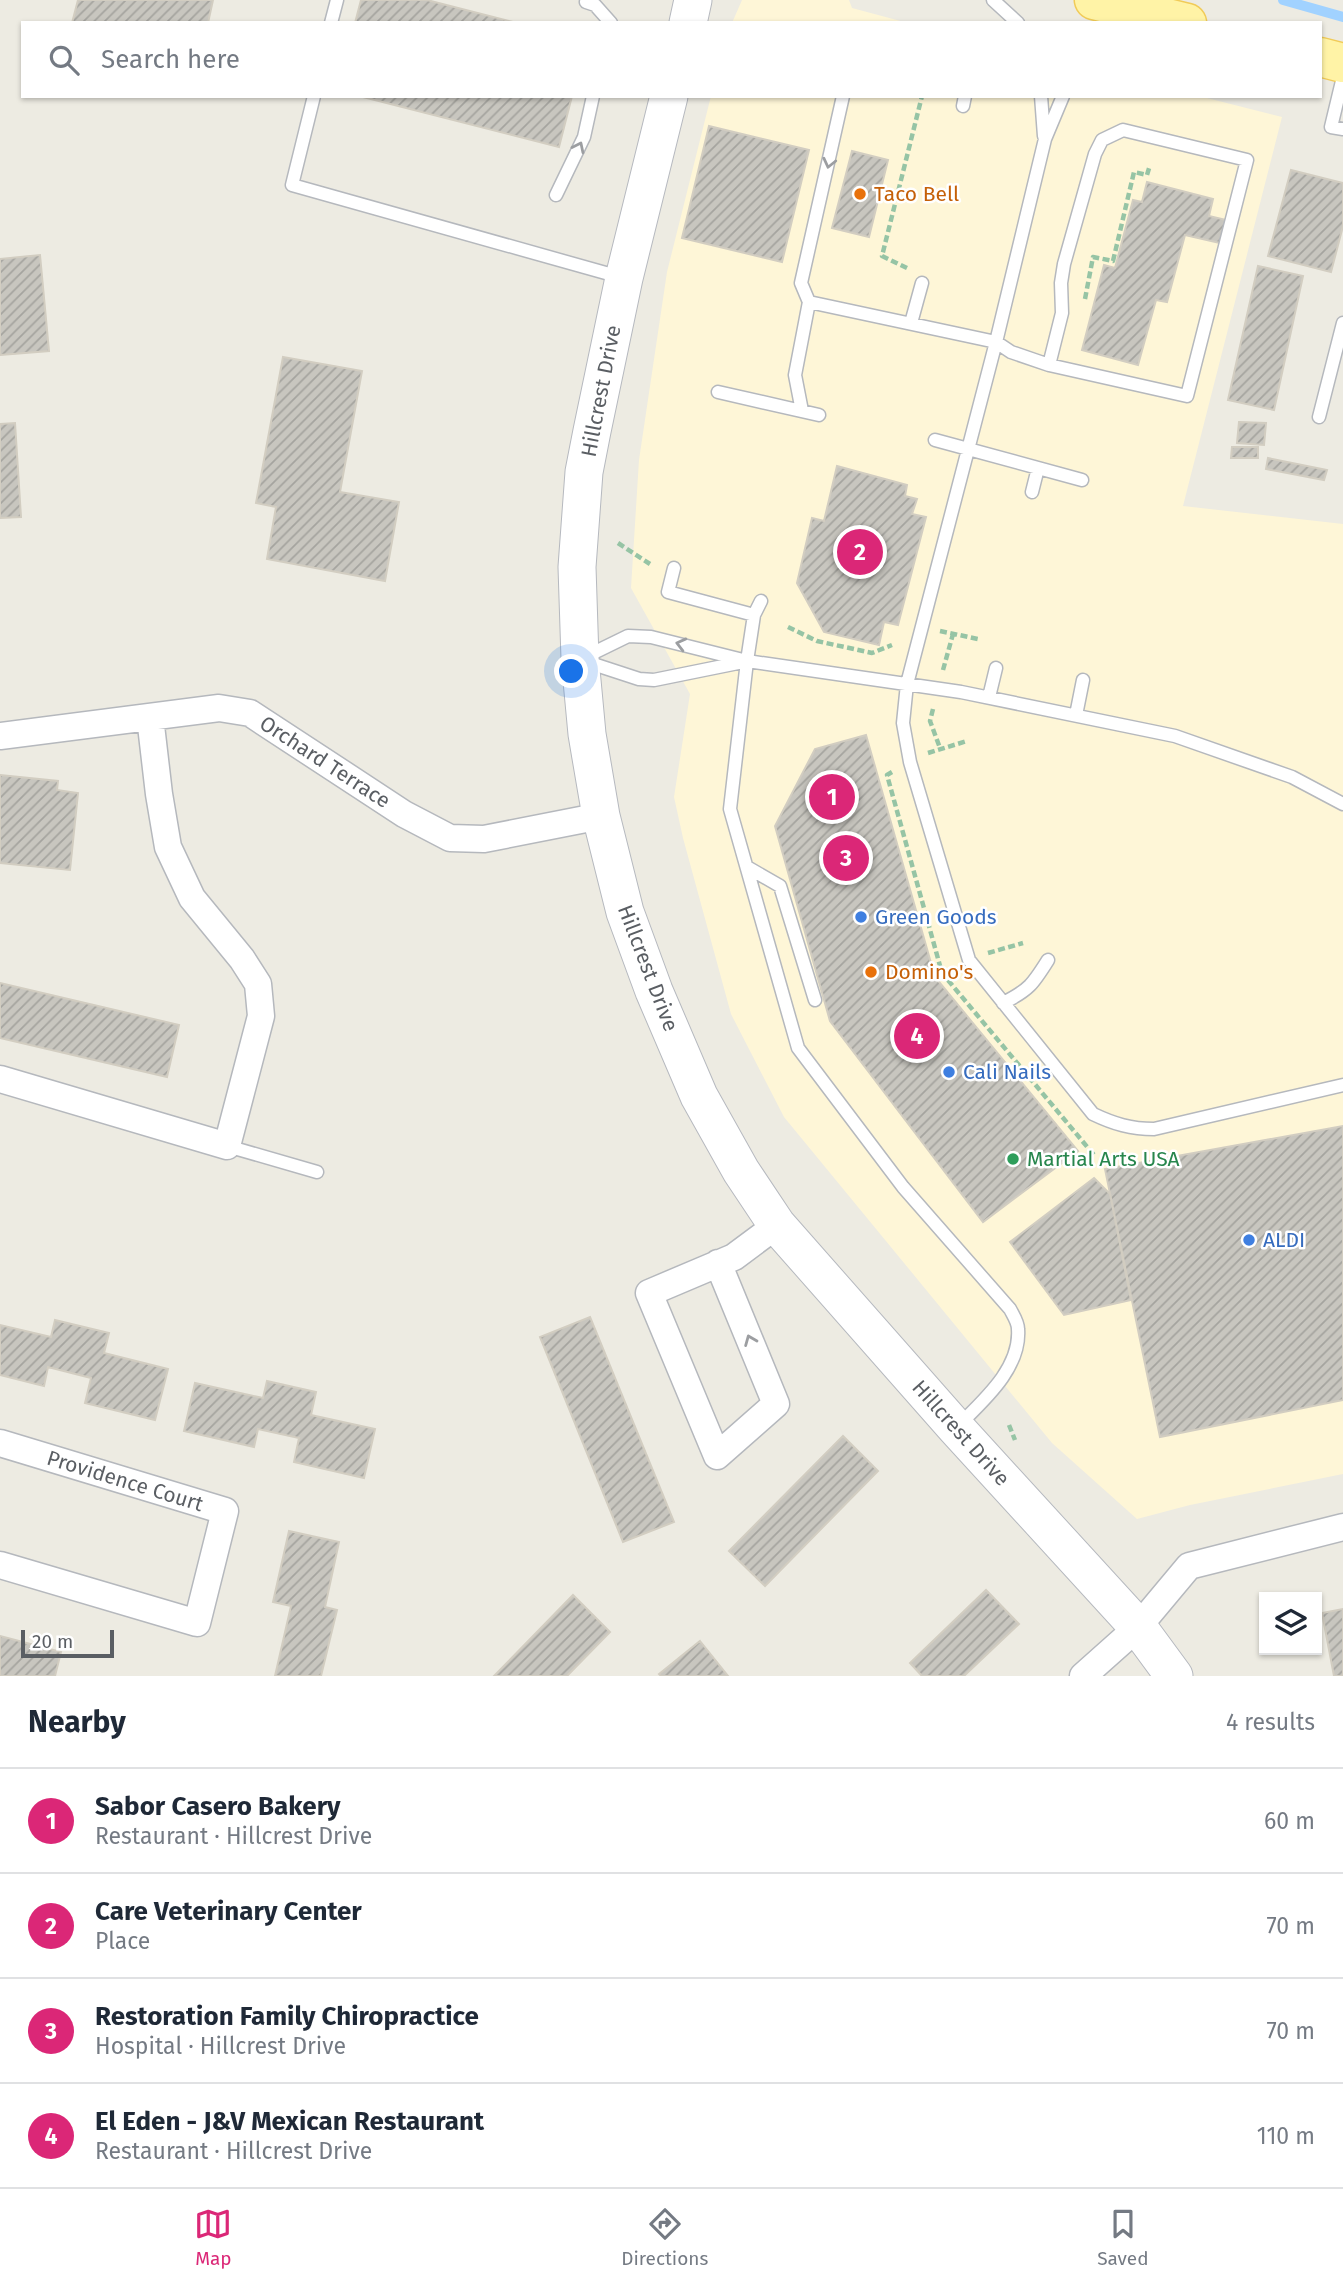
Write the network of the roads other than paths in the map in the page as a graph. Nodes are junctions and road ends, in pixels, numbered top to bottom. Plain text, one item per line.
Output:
1 (337, 0) edge
2 (694, 0) edge
3 (993, 0) edge
4 (1094, 0) edge
5 (586, 2) dead end
6 (332, 21) edge
7 (608, 21) edge
8 (689, 21) edge
9 (1016, 21) edge
10 (1179, 21) edge
11 (1322, 58) edge
12 (1343, 63) edge
13 (1343, 77) edge
14 (313, 98) edge
15 (593, 98) edge
16 (669, 98) edge
17 (844, 98) edge
18 (1041, 98) edge
19 (1062, 98) edge
20 (1343, 130) edge
21 (1045, 139) junction
22 (556, 195) dead end
23 (624, 278) junction
24 (922, 283) dead end
25 (809, 302) junction
26 (911, 323) junction
27 (1343, 323) edge
28 (996, 342) junction
29 (1049, 365) junction
30 (718, 392) dead end
31 (802, 411) junction
32 (819, 415) dead end
33 (1320, 417) dead end
34 (935, 440) dead end
35 (967, 449) junction
36 (1038, 468) junction
37 (1082, 480) dead end
38 (1032, 492) dead end
39 (674, 568) dead end
40 (761, 601) dead end
41 (754, 615) junction
42 (580, 659) junction
43 (747, 662) junction
44 (996, 668) dead end
45 (1083, 680) dead end
46 (907, 684) junction
47 (989, 697) junction
48 (1076, 715) junction
49 (150, 717) junction
50 (0, 736) edge
51 (1343, 804) edge
52 (601, 816) junction
53 (747, 867) junction
54 (1048, 960) dead end
55 (815, 1000) dead end
56 (1003, 1003) junction
57 (0, 1079) edge
58 (1343, 1085) edge
59 (227, 1146) junction
60 (317, 1172) dead end
61 (777, 1226) junction
62 (718, 1263) junction
63 (956, 1428) junction
64 (0, 1443) edge
65 (1343, 1527) edge
66 (0, 1565) edge
67 (1138, 1627) junction
68 (1083, 1676) edge
69 (1174, 1676) edge

1 - 6 lane
2 - 8 street
3 - 9 lane
4 - 10 main road
5 - 7 lane
11 - 12 main road
13 - 20 lane
14 - 23 lane
22 -> 15 lane
16 - 23 street, Hillcrest Drive
17 -> 25 lane
18 - 21 lane
19 - 21 lane
21 - 28 lane
23 - 42 street, Hillcrest Drive
24 - 26 lane
25 - 26 lane
25 - 31 lane
26 - 28 lane
27 - 33 lane
28 - 29 lane
28 - 35 lane
29 - 29 lane
30 - 31 lane
31 - 32 lane
34 - 35 lane
35 - 36 lane
35 - 46 lane
36 - 37 lane
36 - 38 lane
39 - 41 lane
40 - 41 lane
41 - 43 lane
42 - 43 lane
43 -> 42 lane
42 - 52 street, Hillcrest Drive
43 - 46 lane
43 - 53 lane
44 - 47 lane
45 - 48 lane
46 - 47 lane
46 - 56 lane
47 - 48 lane
48 - 51 lane
49 - 50 street, Orchard Terrace
49 - 52 street, Orchard Terrace
49 - 59 street
52 - 61 street, Hillcrest Drive
53 - 55 lane
53 - 63 lane
54 - 56 lane
56 - 58 lane
57 - 59 street
59 - 60 lane
61 - 62 street
61 - 63 street, Hillcrest Drive
62 -> 62 street
63 - 67 street, Hillcrest Drive
64 - 66 street, Providence Court
65 - 67 street
67 - 68 street
67 - 69 street, Hillcrest Drive

